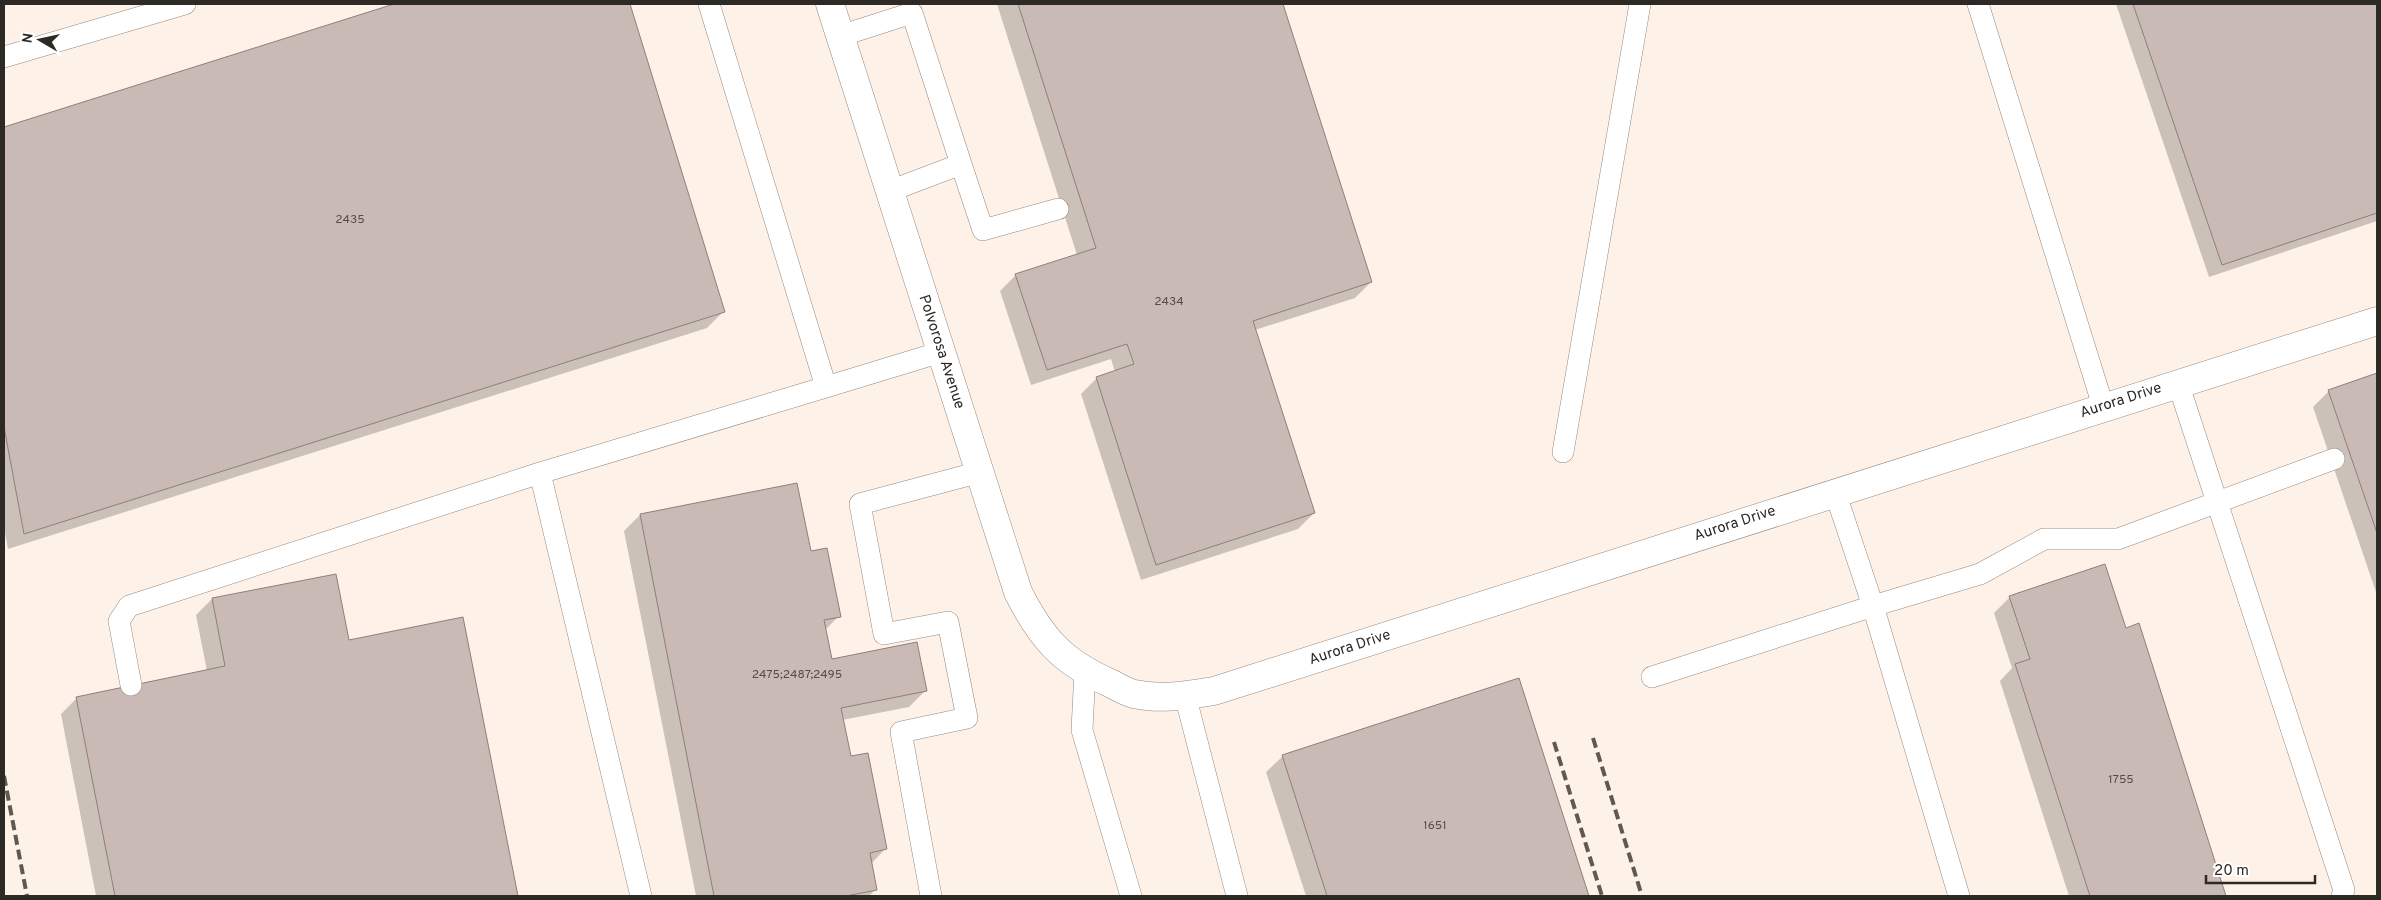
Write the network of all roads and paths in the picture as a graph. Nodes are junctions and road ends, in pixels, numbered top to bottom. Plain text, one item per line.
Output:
1 (185, 4) edge
2 (708, 4) edge
3 (830, 4) edge
4 (1640, 4) edge
5 (1978, 4) edge
6 (911, 8) edge
7 (840, 36) junction
8 (4, 57) edge
9 (961, 164) junction
10 (890, 191) junction
11 (1058, 209) dead end
12 (2377, 321) edge
13 (941, 352) junction
14 (2178, 383) junction
15 (826, 387) junction
16 (2103, 406) junction
17 (1563, 452) dead end
18 (2334, 459) dead end
19 (980, 472) junction
20 (540, 473) junction
21 (1835, 492) junction
22 (2216, 504) junction
23 (1874, 606) junction
24 (1089, 673) junction
25 (1652, 676) dead end
26 (131, 686) dead end
27 (1185, 695) junction
28 (641, 896) edge
29 (931, 896) edge
30 (1131, 896) edge
31 (1237, 896) edge
32 (1959, 896) edge
33 (2342, 896) edge

1 - 8 lane
2 - 15 lane
3 - 7 street, Polvorosa Avenue
4 - 17 lane
5 - 16 lane
6 - 7 lane
6 - 9 lane
7 - 10 street, Polvorosa Avenue
9 - 10 lane
9 - 11 lane
10 - 13 street, Polvorosa Avenue
12 - 14 street, Aurora Drive
13 - 15 lane
13 - 19 street, Polvorosa Avenue
14 - 16 street, Aurora Drive
14 - 22 lane
15 - 20 lane
16 - 21 street, Aurora Drive
18 - 22 lane
19 - 24 street, Polvorosa Avenue
19 - 29 lane
20 - 26 lane
20 - 28 lane
21 - 23 lane
21 - 27 street, Aurora Drive
22 - 23 lane
22 - 33 lane
23 - 25 lane
23 - 32 lane
24 - 27 street, Aurora Drive
24 - 30 lane
27 - 31 lane

